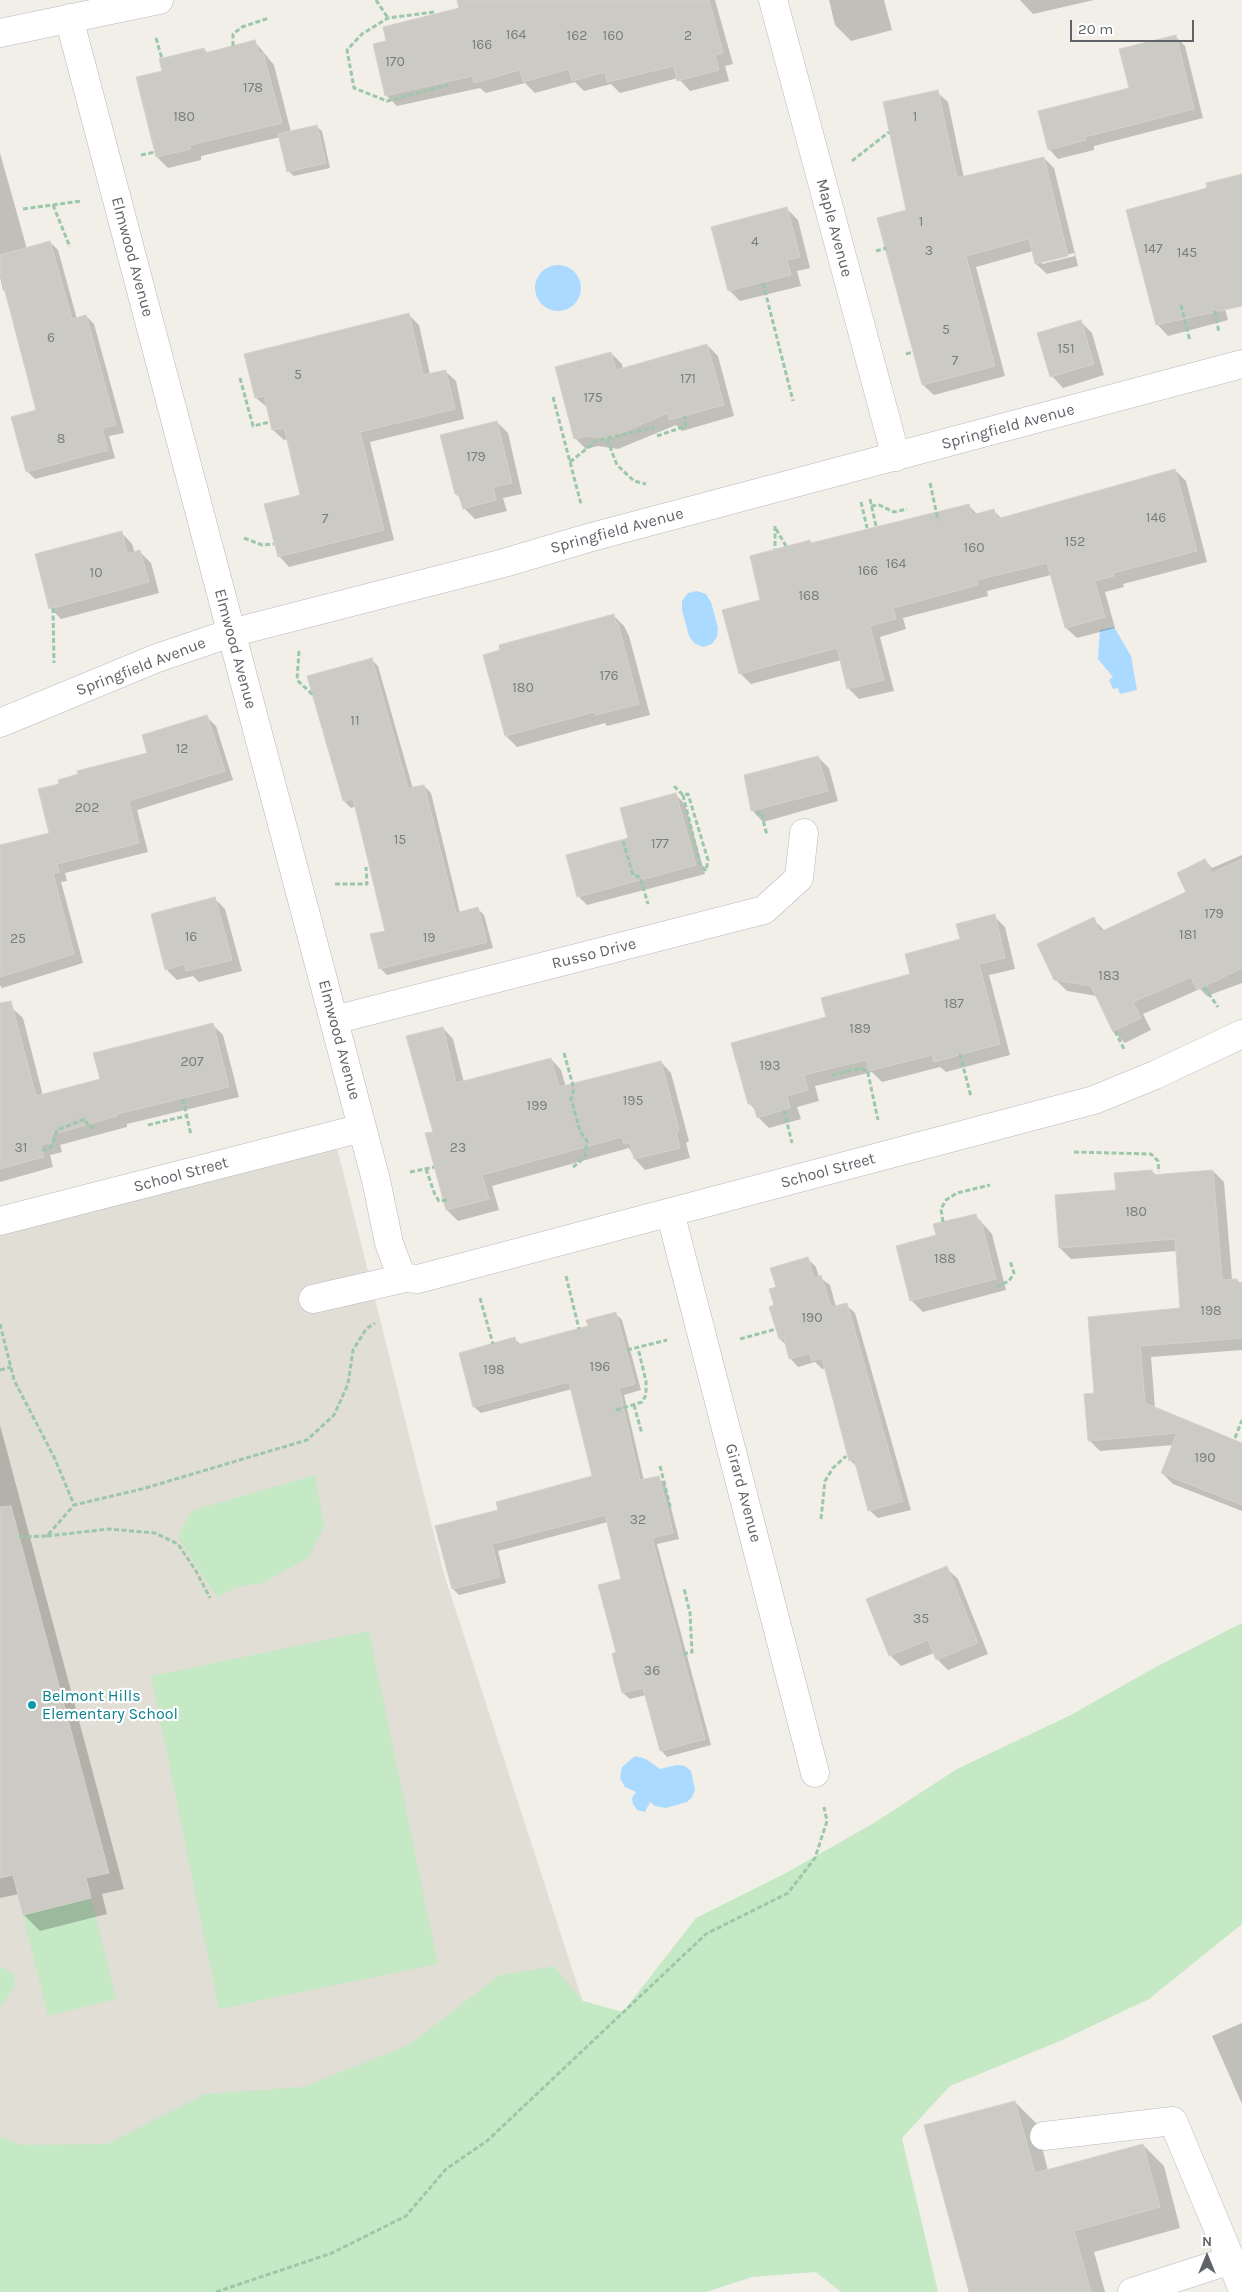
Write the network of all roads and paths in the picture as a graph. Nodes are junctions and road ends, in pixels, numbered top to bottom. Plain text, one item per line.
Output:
1 (159, 0) edge
2 (376, 0) edge
3 (773, 0) edge
4 (434, 12) dead end
5 (69, 18) junction
6 (269, 18) dead end
7 (388, 18) junction
8 (0, 33) edge
9 (155, 34) dead end
10 (233, 46) dead end
11 (162, 59) dead end
12 (448, 85) dead end
13 (889, 132) dead end
14 (848, 165) dead end
15 (116, 196) junction
16 (53, 205) junction
17 (23, 209) dead end
18 (70, 247) dead end
19 (763, 283) dead end
20 (1182, 304) dead end
21 (1215, 311) dead end
22 (1221, 341) dead end
23 (1192, 349) dead end
24 (1242, 364) edge
25 (240, 378) dead end
26 (553, 397) dead end
27 (792, 401) dead end
28 (684, 416) dead end
29 (270, 422) dead end
30 (655, 427) dead end
31 (657, 436) dead end
32 (607, 439) junction
33 (896, 456) junction
34 (570, 462) junction
35 (653, 482) dead end
36 (930, 483) dead end
37 (872, 506) dead end
38 (907, 509) dead end
39 (938, 520) dead end
40 (590, 538) junction
41 (786, 546) dead end
42 (775, 549) dead end
43 (53, 608) dead end
44 (294, 617) junction
45 (231, 633) junction
46 (313, 695) dead end
47 (67, 696) junction
48 (0, 723) edge
49 (674, 786) dead end
50 (683, 795) junction
51 (804, 833) dead end
52 (623, 841) dead end
53 (366, 866) dead end
54 (297, 884) junction
55 (658, 938) junction
56 (334, 1020) junction
57 (1242, 1034) edge
58 (564, 1053) dead end
59 (960, 1054) dead end
60 (832, 1075) dead end
61 (186, 1116) dead end
62 (148, 1125) dead end
63 (98, 1128) dead end
64 (362, 1128) junction
65 (978, 1131) junction
66 (42, 1151) dead end
67 (1074, 1152) dead end
68 (886, 1155) junction
69 (572, 1168) dead end
70 (426, 1169) dead end
71 (1159, 1172) dead end
72 (990, 1185) dead end
73 (447, 1200) dead end
74 (670, 1212) junction
75 (0, 1221) edge
76 (943, 1222) dead end
77 (557, 1242) junction
78 (1010, 1262) dead end
79 (472, 1266) junction
80 (405, 1278) junction
81 (996, 1288) dead end
82 (313, 1299) dead end
83 (0, 1324) edge
84 (579, 1328) dead end
85 (493, 1344) dead end
86 (638, 1348) dead end
87 (10, 1367) junction
88 (0, 1370) edge
89 (634, 1405) junction
90 (616, 1410) dead end
91 (1242, 1422) edge
92 (642, 1434) dead end
93 (1235, 1438) dead end
94 (846, 1456) dead end
95 (660, 1466) dead end
96 (74, 1505) junction
97 (667, 1506) dead end
98 (822, 1519) dead end
99 (47, 1536) junction
100 (19, 1537) dead end
101 (684, 1588) dead end
102 (210, 1598) dead end
103 (683, 1654) dead end
104 (815, 1774) joint
105 (1044, 2136) dead end
106 (1231, 2260) junction
107 (1242, 2288) edge
108 (216, 2292) edge
109 (1132, 2292) edge

1 - 5 street
2 - 7 path
3 - 33 street, Maple Avenue
4 - 7 path
5 - 8 street
5 - 15 street, Elmwood Avenue
6 - 10 path
7 - 12 path
9 - 11 path
13 - 14 path
15 - 16 path
15 - 45 street, Elmwood Avenue
16 - 17 path
16 - 18 path
19 - 27 path
20 - 23 path
21 - 22 path
24 - 33 street, Springfield Avenue
25 - 29 path
26 - 34 path
28 - 31 path
30 - 32 path
32 - 34 path
32 - 35 path
33 - 40 street, Springfield Avenue
34 - 40 path
36 - 39 path
37 - 38 path
40 - 44 street, Springfield Avenue
41 - 42 path
43 - 47 path
44 - 45 street, Springfield Avenue
44 - 46 path
45 - 47 street, Springfield Avenue
45 - 54 street, Elmwood Avenue
47 - 48 street, Springfield Avenue
49 - 50 path
50 - 50 path
51 - 55 street, Russo Drive
52 - 55 path
53 - 54 path
54 - 56 street, Elmwood Avenue
55 - 56 street, Russo Drive
56 - 64 street, Elmwood Avenue
57 - 65 street, School Street
58 - 69 path
59 - 65 path
60 - 68 path
61 - 62 path
63 - 66 path
64 - 75 street, School Street
64 - 80 street, Elmwood Avenue
65 - 68 street, School Street
67 - 71 path
68 - 74 street, School Street
70 - 73 path
72 - 76 path
74 - 77 street, School Street
74 - 104 street, Girard Avenue
77 - 79 street, School Street
77 - 84 path
78 - 81 path
79 - 80 street, School Street
79 - 85 path
80 - 82 street, School Street
80 - 96 path
83 - 87 path
86 - 89 path
87 - 88 path
87 - 96 path
89 - 90 path
89 - 92 path
91 - 93 path
94 - 98 path
95 - 97 path
96 - 99 path
99 - 100 path
99 - 102 path
101 - 103 path
104 - 108 path
105 - 106 street
106 - 107 street
106 - 109 street

